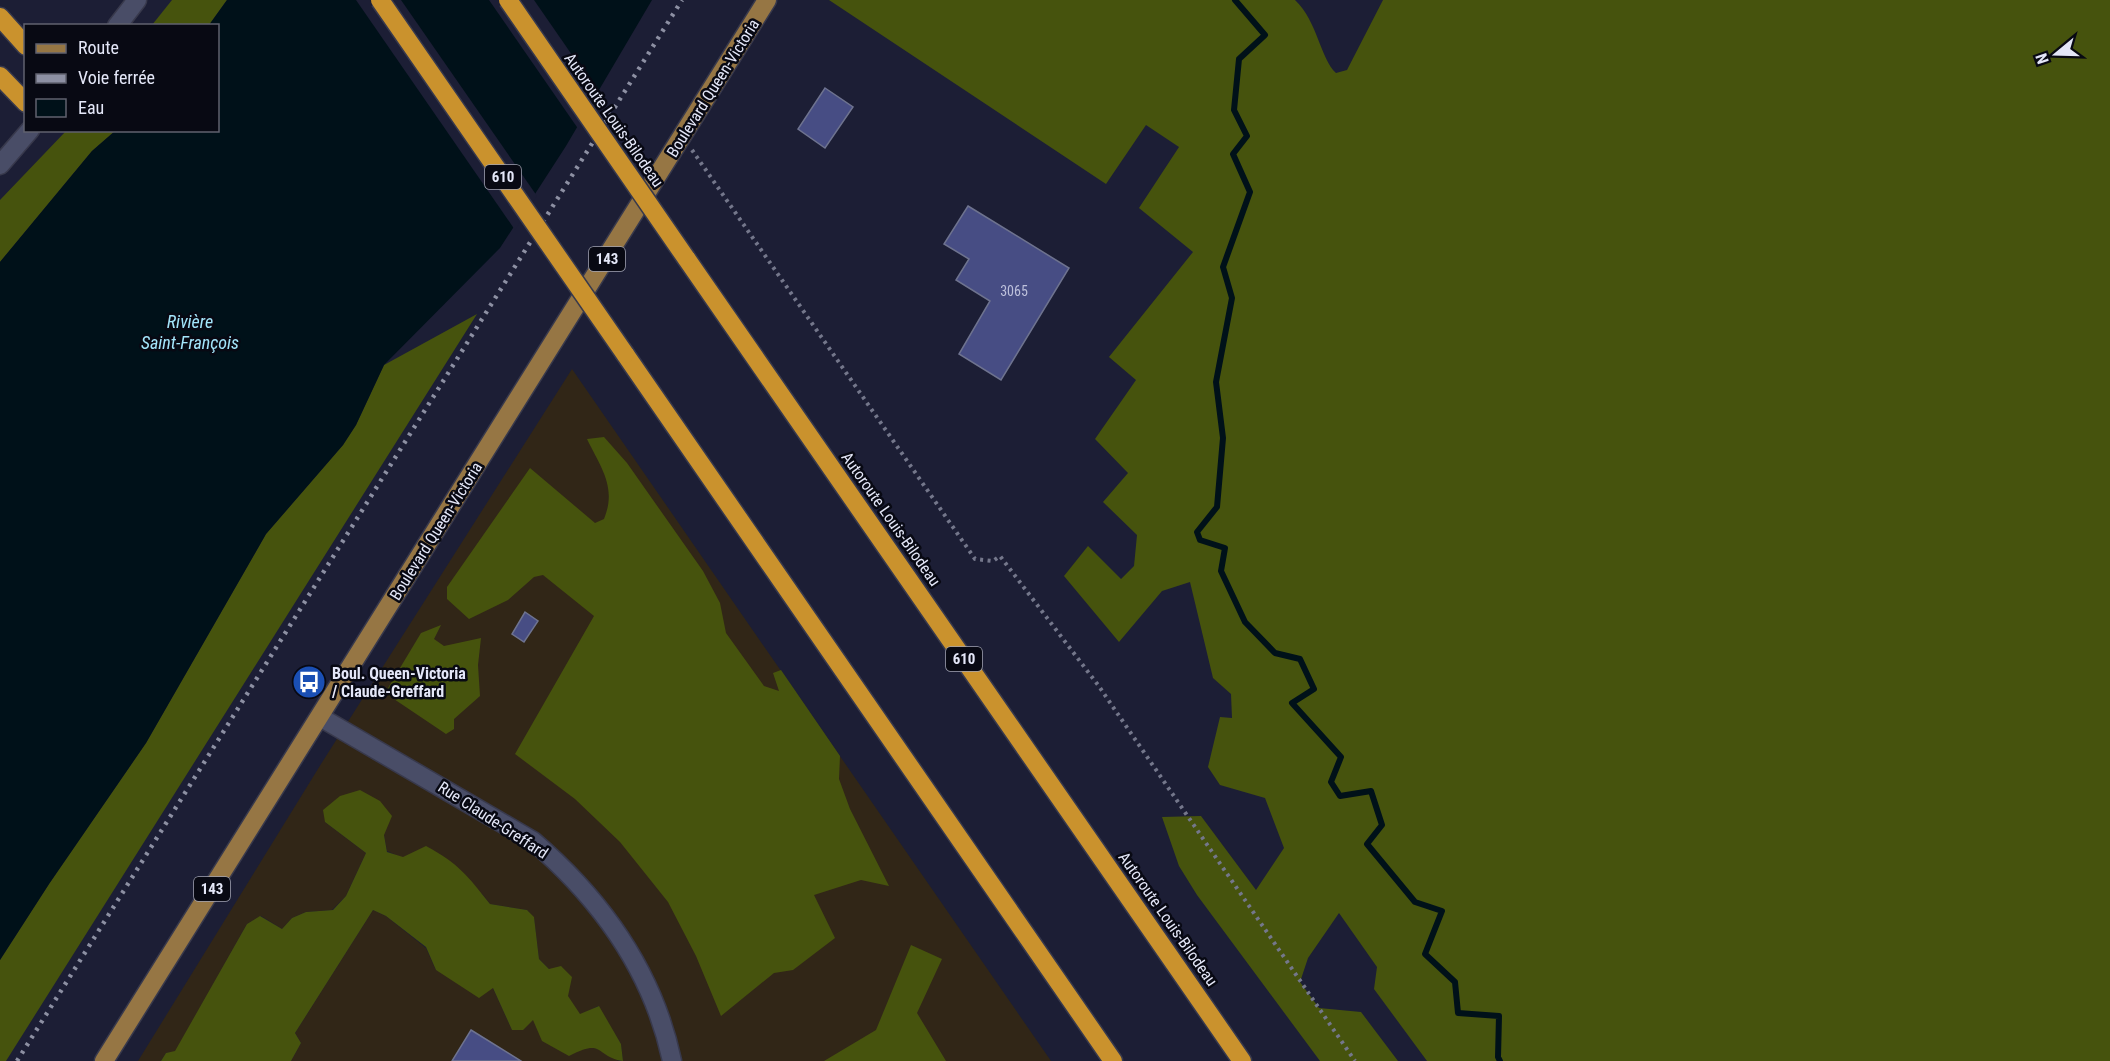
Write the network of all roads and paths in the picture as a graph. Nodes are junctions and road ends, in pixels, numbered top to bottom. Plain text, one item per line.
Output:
1 (137, 0) edge
2 (380, 0) edge
3 (508, 0) edge
4 (767, 0) edge
5 (0, 17) edge
6 (119, 24) edge
7 (24, 44) edge
8 (0, 76) edge
9 (24, 101) edge
10 (28, 132) edge
11 (683, 136) junction
12 (0, 165) edge
13 (320, 717) junction
14 (104, 1061) edge
15 (672, 1061) edge
16 (1113, 1061) edge
17 (1242, 1061) edge
18 (1355, 1061) edge

1 - 6 street
2 - 16 highway, 610, bridge
3 - 17 highway, Autoroute Louis-Bilodeau / 610, bridge
4 - 11 main road, Boulevard Queen-Victoria / 143
5 - 7 highway
8 - 9 highway
10 - 12 street
11 - 13 main road, Boulevard Queen-Victoria / 143
11 - 18 path
13 - 14 main road, Boulevard Queen-Victoria / 143
13 - 15 street, Rue Claude-Greffard

